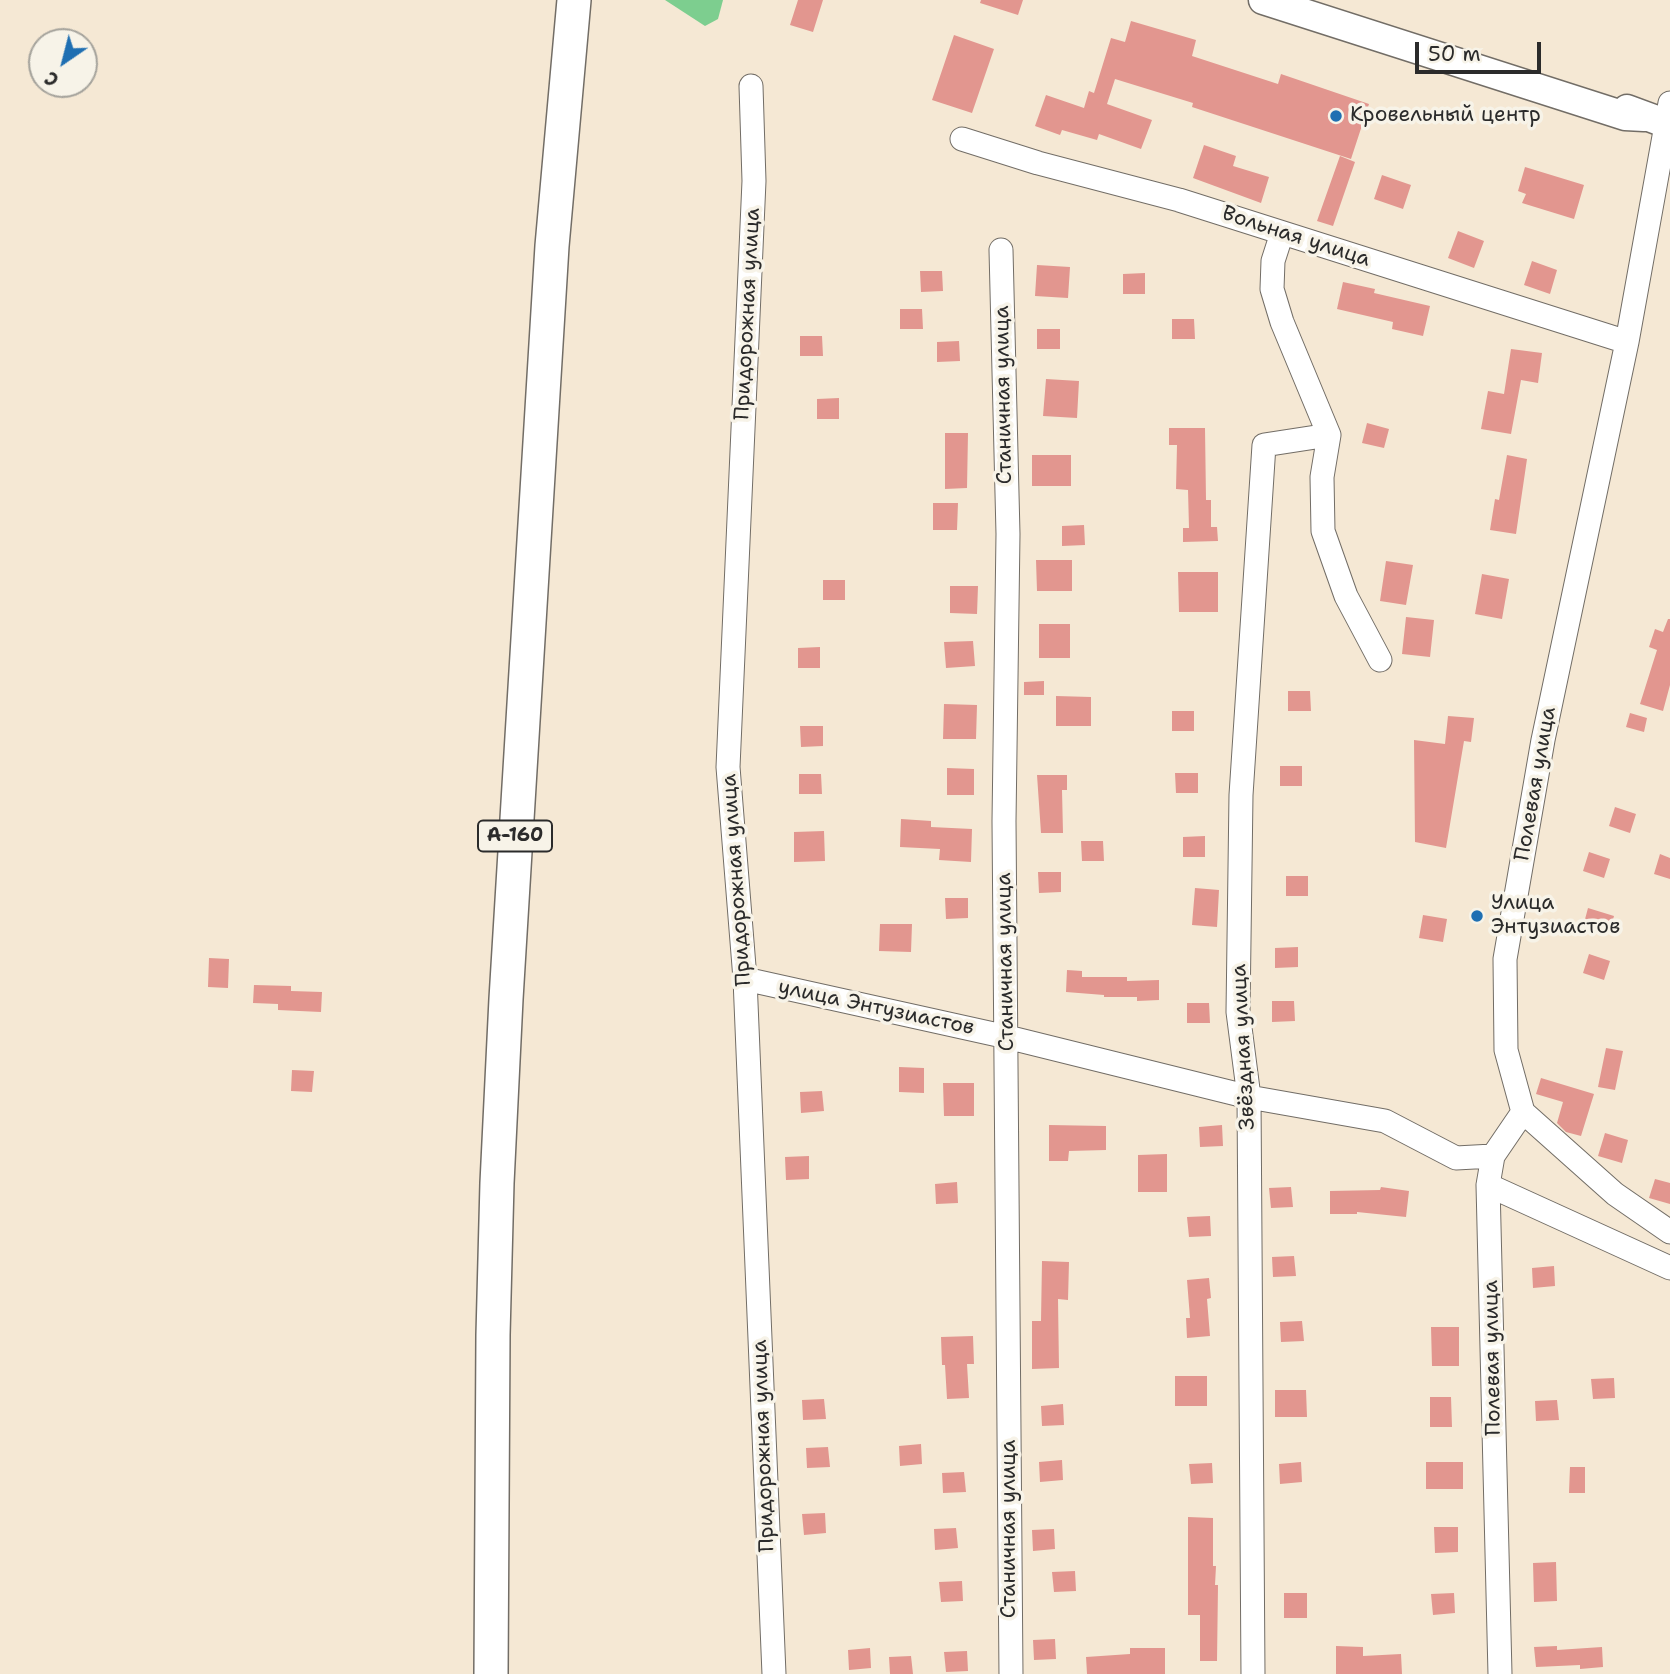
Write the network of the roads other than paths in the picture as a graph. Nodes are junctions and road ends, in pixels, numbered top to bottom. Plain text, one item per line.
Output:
1 (562, 0) edge
2 (574, 0) edge
3 (584, 0) edge
4 (1264, 0) edge
5 (1315, 0) edge
6 (751, 86) dead end
7 (1662, 117) edge
8 (962, 139) dead end
9 (556, 204) junction
10 (1282, 233) junction
11 (1001, 250) dead end
12 (1627, 342) junction
13 (1329, 435) junction
14 (1380, 660) dead end
15 (745, 979) junction
16 (1007, 1037) junction
17 (1249, 1097) junction
18 (1523, 1112) junction
19 (1493, 1156) junction
20 (1489, 1185) junction
21 (1670, 1232) edge
22 (1670, 1268) edge
23 (481, 1674) edge
24 (491, 1674) edge
25 (774, 1674) edge
26 (1011, 1674) edge
27 (1253, 1674) edge
28 (1500, 1674) edge

1 - 23 highway, А-160
2 - 9 highway, А-160
3 - 9 highway
4 - 7 main road
5 - 7 main road
6 - 15 street, Придорожная улица
7 - 12 street, Полевая улица
8 - 10 street, Вольная улица
9 - 24 highway, А-160
10 - 12 street, Вольная улица
10 - 13 street
11 - 16 street, Станичная улица
12 - 18 street, Полевая улица
13 - 14 street
13 - 17 street, Звёздная улица
15 - 16 street, улица Энтузиастов
15 - 25 street, Придорожная улица
16 - 17 street, улица Энтузиастов
16 - 26 street, Станичная улица
17 - 19 street, улица Энтузиастов
17 - 27 street, Звёздная улица
18 - 19 street, Полевая улица
18 - 21 street
19 - 20 street, Полевая улица
20 - 22 street
20 - 28 street, Полевая улица

